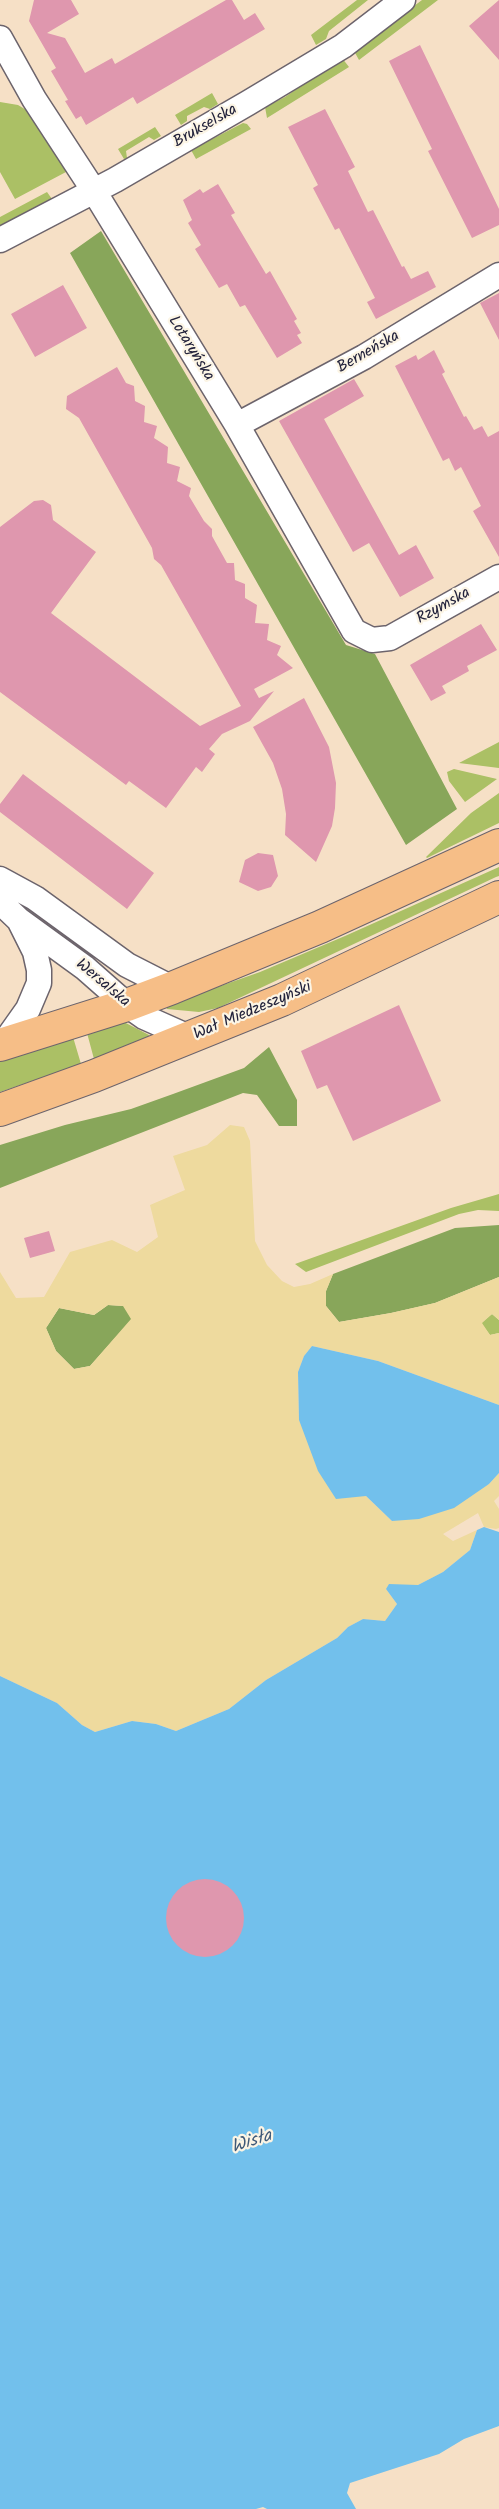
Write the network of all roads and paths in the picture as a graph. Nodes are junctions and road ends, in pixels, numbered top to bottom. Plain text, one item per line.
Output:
1 (403, 0) edge
2 (0, 38) edge
3 (11, 80) edge
4 (94, 191) junction
5 (0, 240) edge
6 (499, 275) edge
7 (237, 425) junction
8 (499, 577) edge
9 (390, 638) joint
10 (499, 845) edge
11 (0, 879) edge
12 (499, 897) edge
13 (0, 902) edge
14 (19, 920) junction
15 (172, 988) junction
16 (127, 1005) junction
17 (191, 1038) junction
18 (2, 1044) edge
19 (0, 1110) edge

1 - 4 street, Brukselska
2 - 3 street, Lotaryńska
3 - 4 street, Lotaryńska
4 - 5 street, Brukselska
4 - 7 street, Lotaryńska
6 - 7 street, Berneńska
7 - 9 street, Lotaryńska
8 - 9 street, Rzymska
10 - 15 main road
11 - 15 street, Wersalska
12 - 17 main road, Wał Miedzeszyński
13 - 14 street, Wersalska
14 - 16 street, Wersalska
14 - 18 street, Wersalska
15 - 16 main road
16 - 17 street, Wersalska
16 - 18 main road
17 - 19 main road, Wał Miedzeszyński

